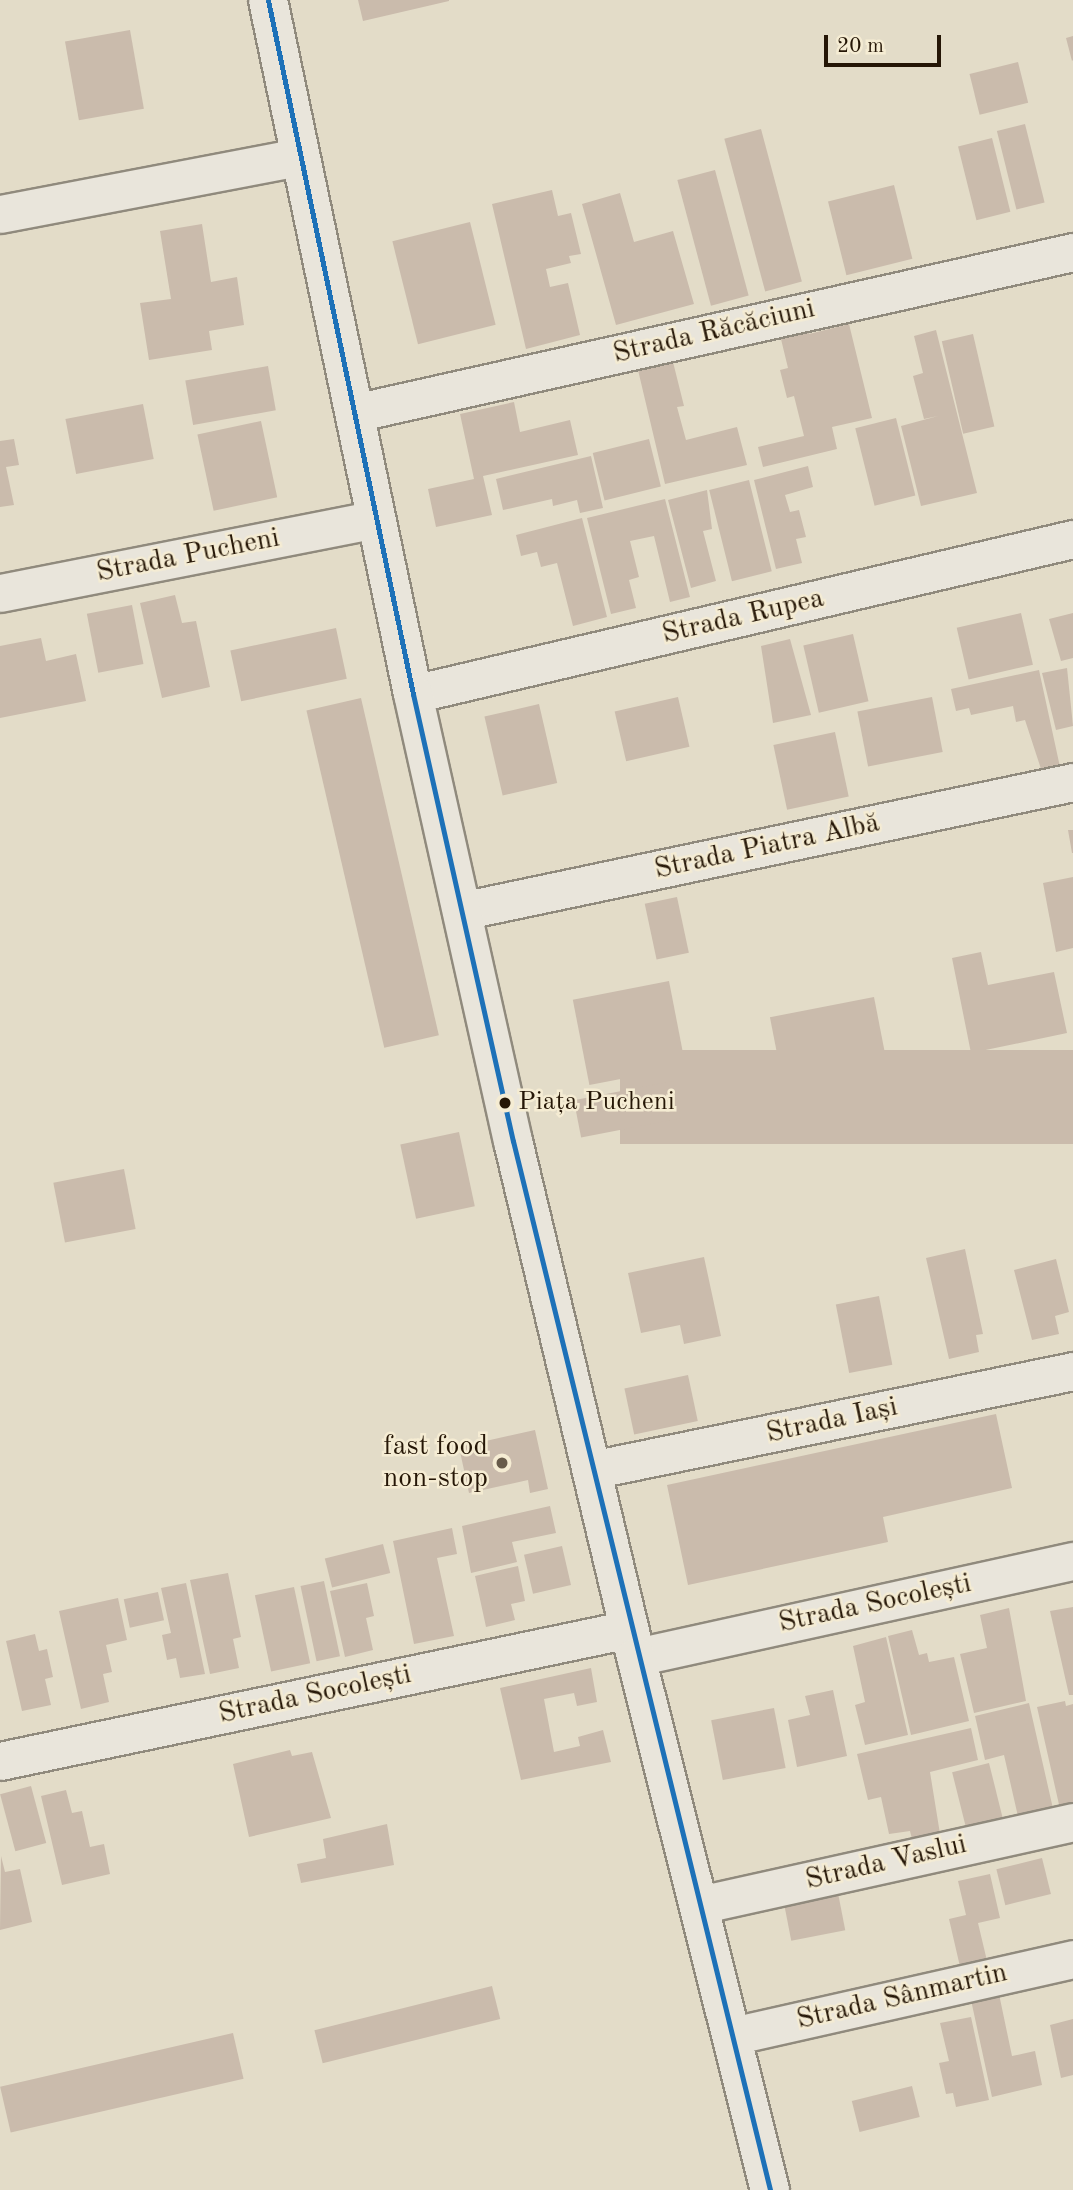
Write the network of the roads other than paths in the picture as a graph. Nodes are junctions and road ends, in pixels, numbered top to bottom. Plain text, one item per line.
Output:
1 (268, 0) edge
2 (300, 157) junction
3 (0, 214) edge
4 (1073, 252) edge
5 (354, 413) junction
6 (376, 519) junction
7 (1073, 539) edge
8 (0, 593) edge
9 (413, 694) junction
10 (1073, 782) edge
11 (461, 911) junction
12 (1073, 1371) edge
13 (592, 1470) junction
14 (1073, 1561) edge
15 (633, 1643) junction
16 (0, 1761) edge
17 (1073, 1822) edge
18 (699, 1905) junction
19 (1073, 1959) edge
20 (732, 2036) junction
21 (770, 2190) edge

1 - 2 street
2 - 3 street
2 - 5 street
4 - 5 street, Strada Răcăciuni
5 - 6 street
6 - 8 street, Strada Pucheni
6 - 9 street
7 - 9 street, Strada Rupea
9 - 11 street
10 - 11 street, Strada Piatra Albă
11 - 13 street
12 - 13 street, Strada Iași
13 - 15 street
14 - 15 street, Strada Socolești
15 - 16 street, Strada Socolești
15 - 18 street
17 - 18 street, Strada Vaslui
18 - 20 street
19 - 20 street, Strada Sânmartin
20 - 21 street

